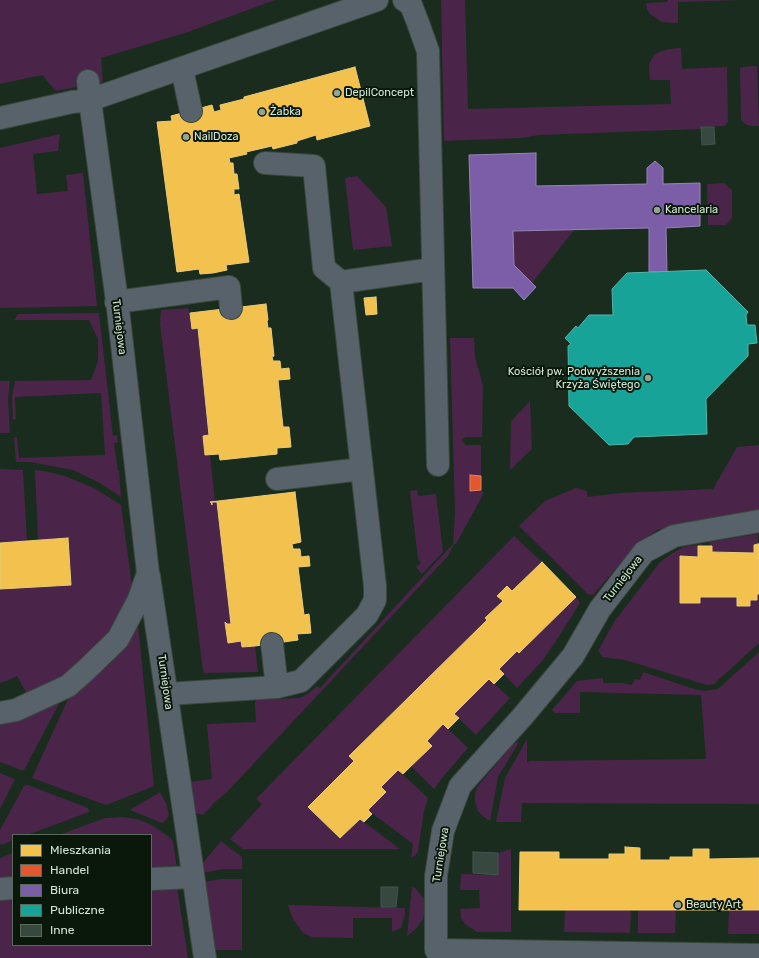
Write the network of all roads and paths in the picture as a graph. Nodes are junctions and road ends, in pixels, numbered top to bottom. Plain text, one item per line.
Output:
1 (377, 0) edge
2 (404, 0) edge
3 (182, 69) junction
4 (89, 91) junction
5 (191, 110) dead end
6 (0, 118) edge
7 (265, 163) dead end
8 (433, 269) junction
9 (341, 282) junction
10 (116, 302) junction
11 (231, 308) dead end
12 (438, 465) dead end
13 (362, 468) junction
14 (277, 479) dead end
15 (759, 521) edge
16 (148, 573) junction
17 (272, 644) dead end
18 (277, 687) junction
19 (167, 694) junction
20 (0, 713) edge
21 (193, 877) junction
22 (152, 879) edge
23 (0, 888) edge
24 (12, 888) edge
25 (759, 955) edge
26 (205, 958) edge

1 - 3 street
2 - 8 street
3 - 4 street
3 - 5 street
4 - 6 street
4 - 10 street, Turniejowa
7 - 9 street
8 - 9 street
8 - 12 street
9 - 13 street
10 - 11 street
10 - 16 street, Turniejowa
13 - 14 street
13 - 18 street
15 - 25 street, Turniejowa
16 - 19 street, Turniejowa
16 - 20 street, Turniejowa
17 - 18 street
18 - 19 street
19 - 21 street, Turniejowa
21 - 22 street
21 - 26 street, Turniejowa
23 - 24 street

